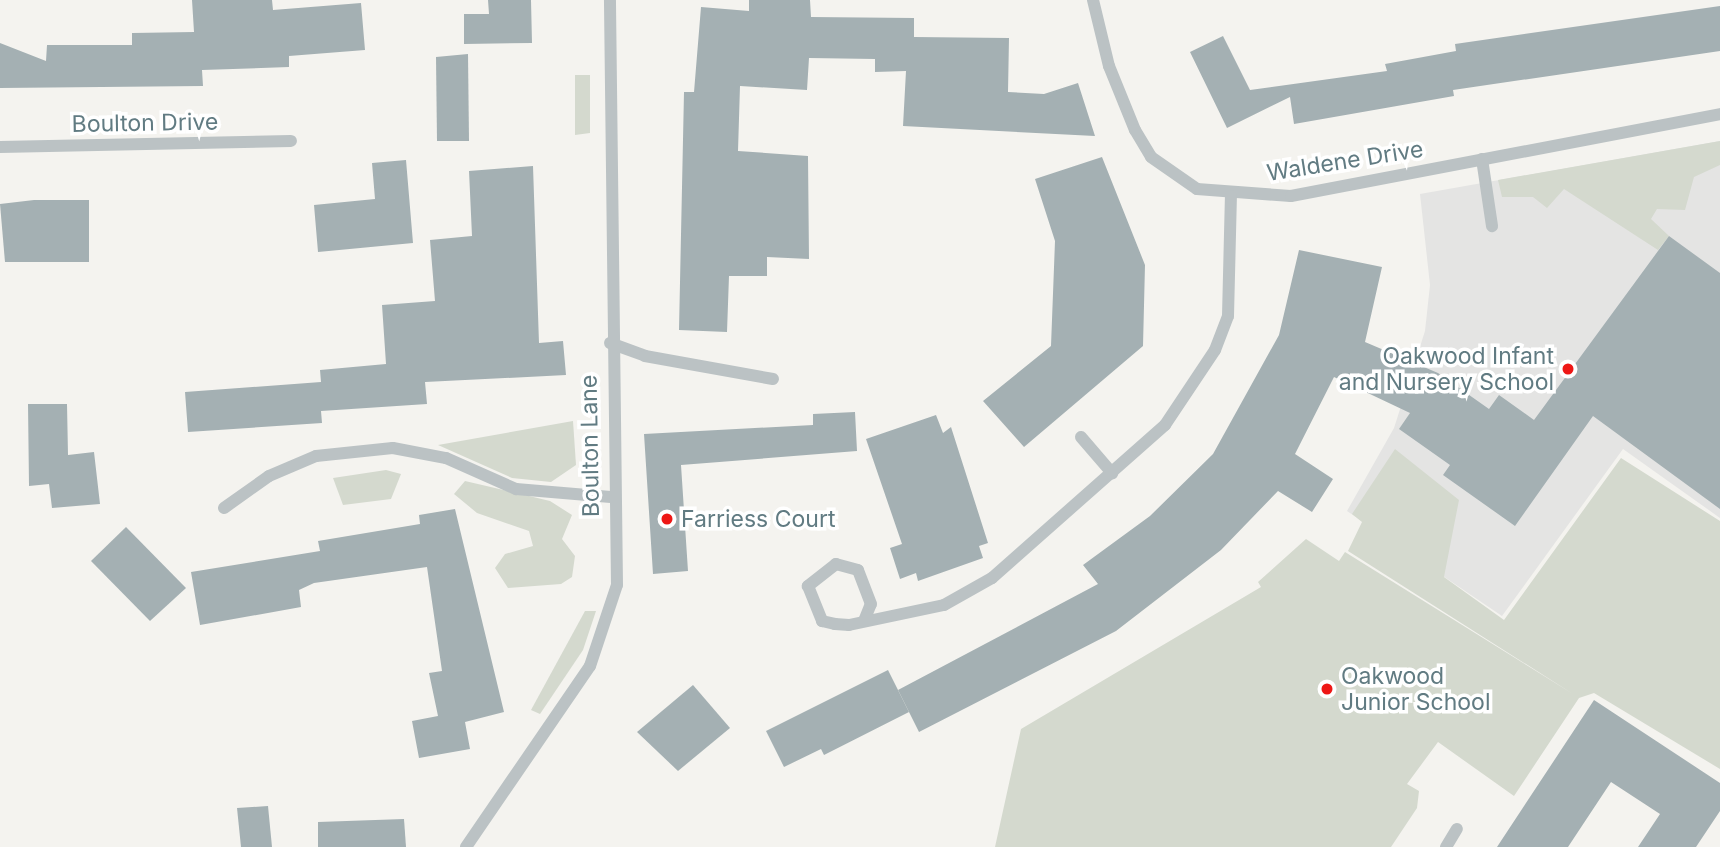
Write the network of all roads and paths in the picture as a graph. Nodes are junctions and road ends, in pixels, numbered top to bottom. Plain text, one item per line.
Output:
1 (610, 0) edge
2 (1093, 0) edge
3 (1720, 114) edge
4 (291, 141) dead end
5 (0, 147) edge
6 (1482, 159) junction
7 (1231, 196) junction
8 (1492, 226) dead end
9 (610, 343) junction
10 (774, 379) dead end
11 (1081, 437) dead end
12 (1112, 472) junction
13 (611, 497) junction
14 (224, 508) dead end
15 (864, 621) junction
16 (1457, 829) dead end
17 (466, 847) edge
18 (1446, 847) edge

1 - 9 street, Boulton Lane
2 - 7 street, Waldene Drive
3 - 6 street, Waldene Drive
4 - 5 street, Boulton Drive
6 - 7 street, Waldene Drive
6 - 8 street
7 - 12 street
9 - 10 street
9 - 13 street, Boulton Lane
11 - 12 street
12 - 15 street
13 - 14 street
13 - 17 street, Boulton Lane
15 - 15 street
16 - 18 street

